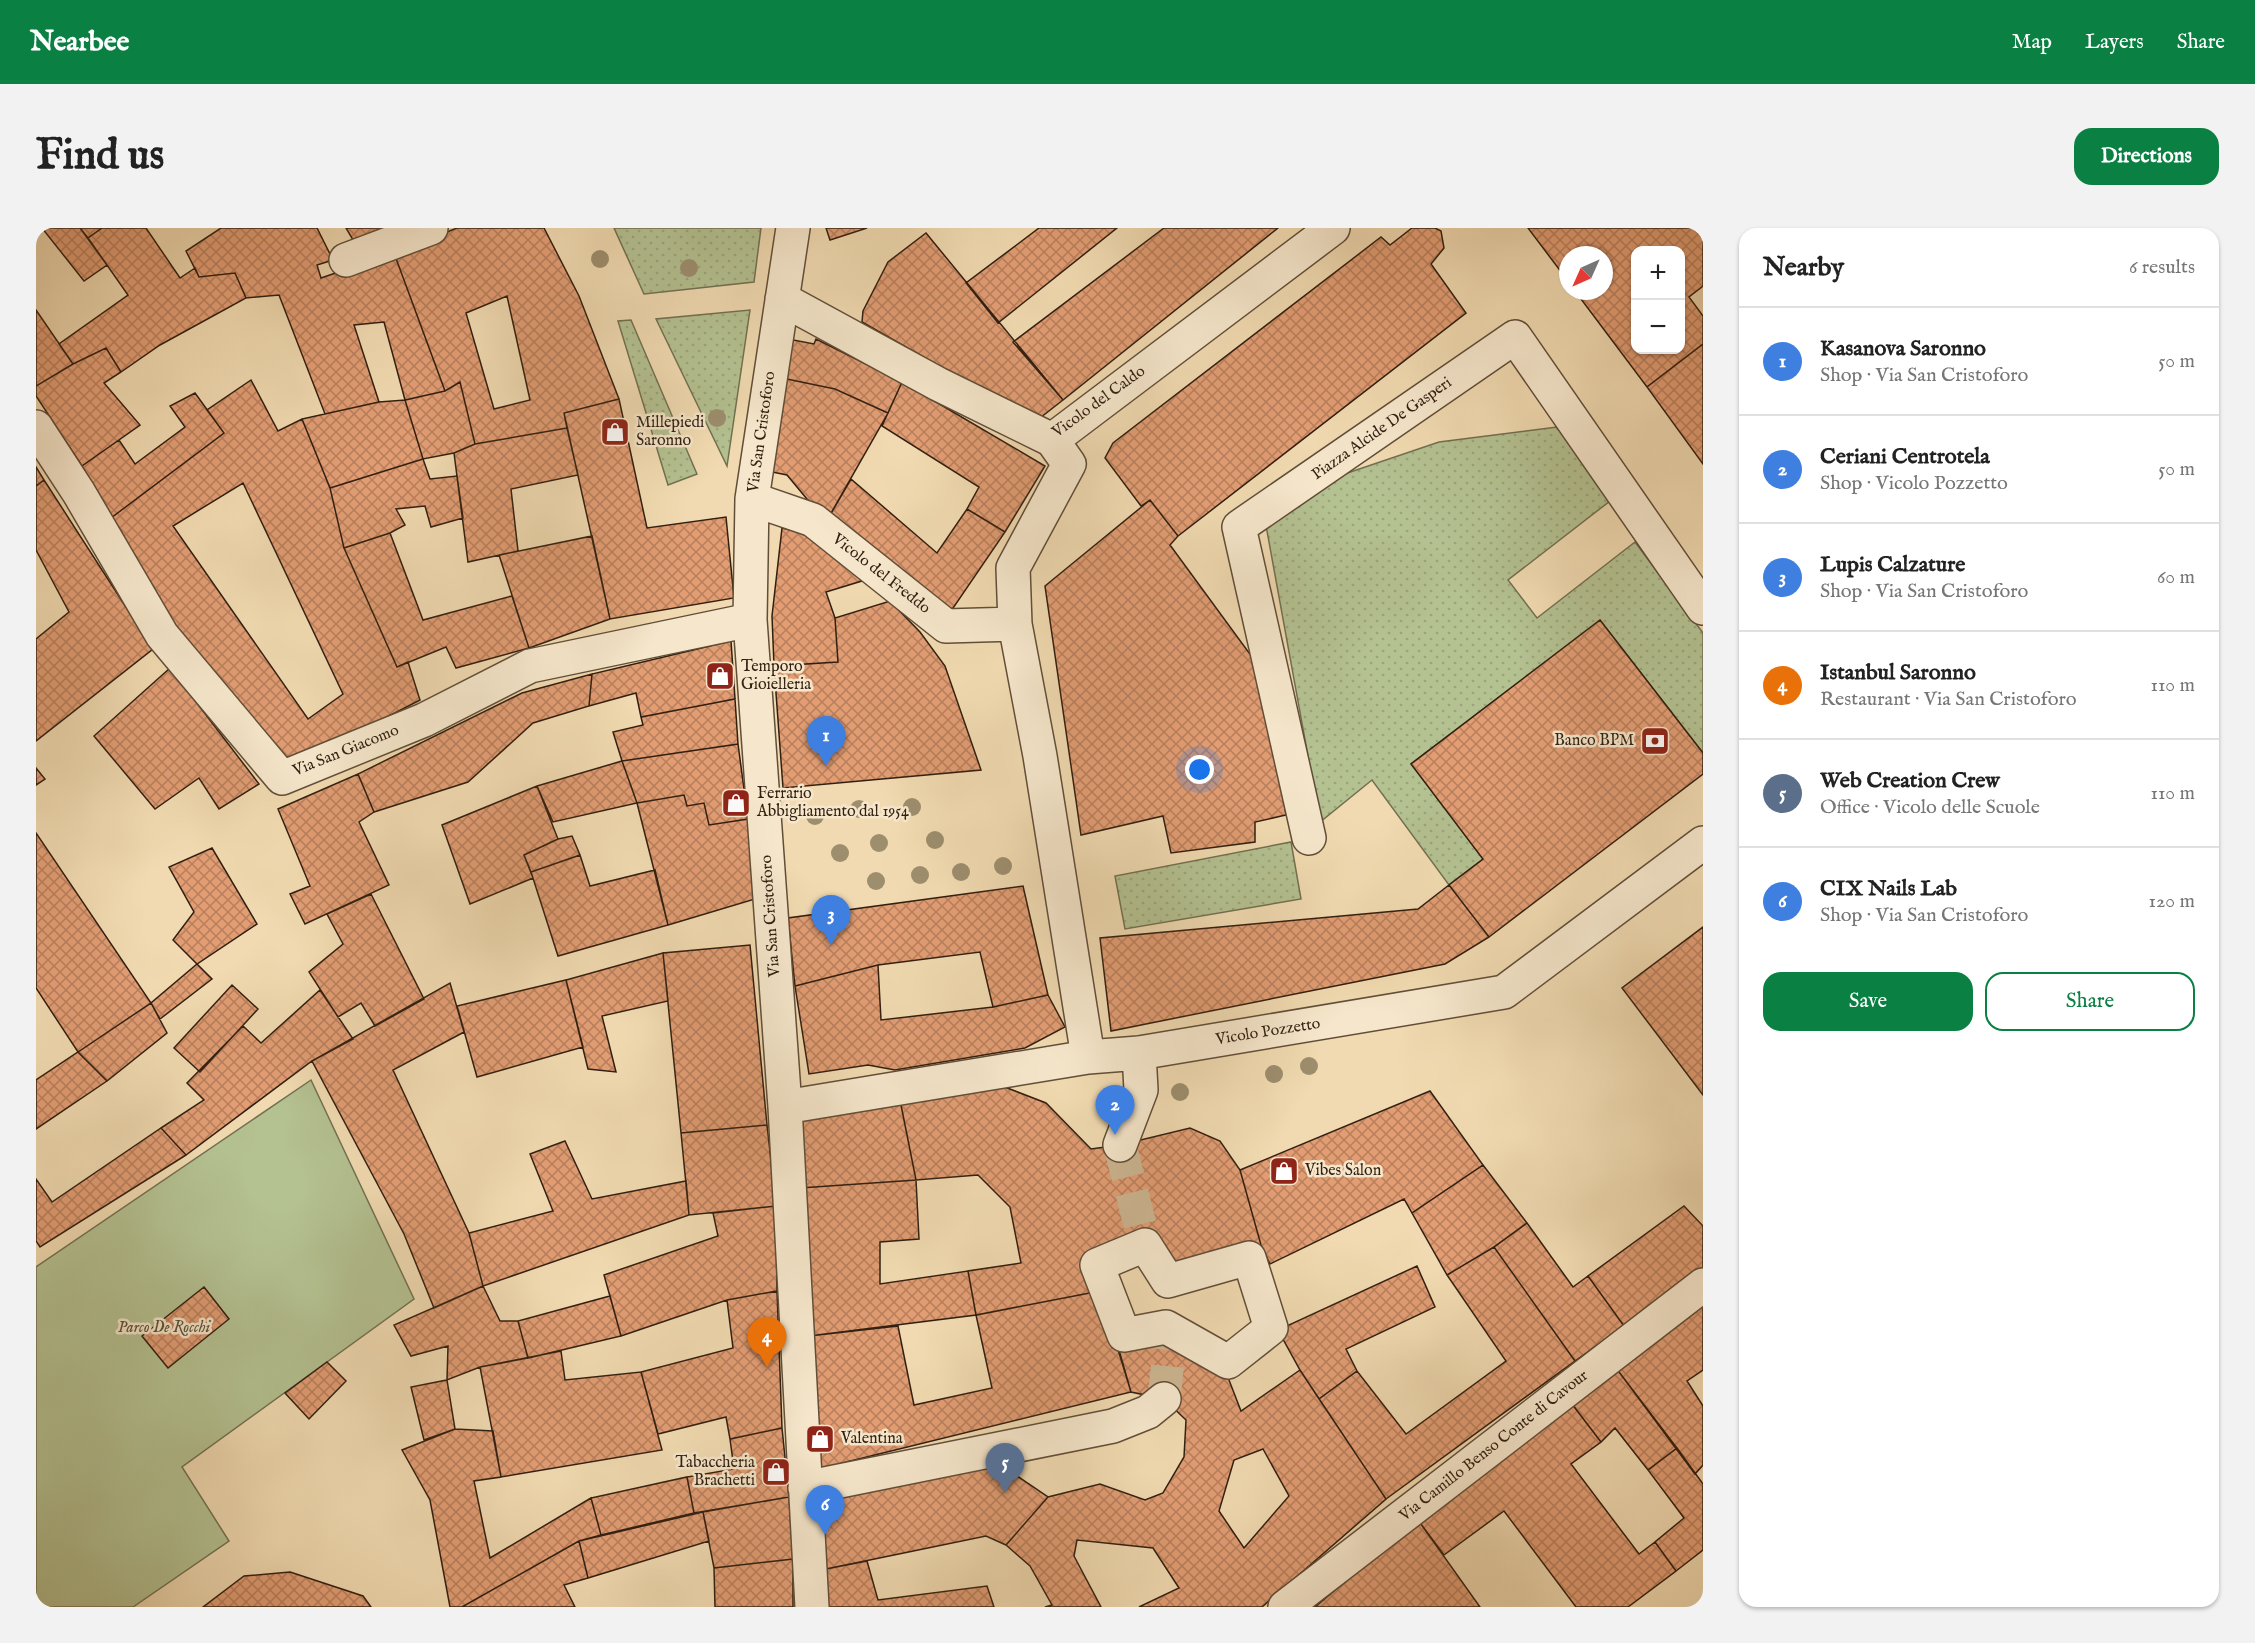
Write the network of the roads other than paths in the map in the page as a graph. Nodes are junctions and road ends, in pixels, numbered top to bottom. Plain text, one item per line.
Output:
1 (431, 228) edge
2 (793, 228) edge
3 (1333, 228) edge
4 (346, 260) dead end
5 (782, 299) junction
6 (36, 427) edge
7 (1052, 440) junction
8 (752, 499) junction
9 (1703, 608) edge
10 (750, 620) junction
11 (1015, 624) junction
12 (1308, 838) dead end
13 (1703, 843) edge
14 (1139, 1053) junction
15 (1088, 1057) junction
16 (785, 1107) junction
17 (1120, 1145) tunnel mouth
18 (1143, 1239) junction
19 (1703, 1286) edge
20 (1168, 1334) junction
21 (1164, 1399) dead end
22 (805, 1488) junction
23 (812, 1607) edge
24 (1285, 1607) edge

1 - 4 street
2 - 5 street, Via San Cristoforo
3 - 7 street, Vicolo del Caldo
5 - 7 street, Vicolo del Caldo
5 - 8 street, Via San Cristoforo
6 - 10 street, Via San Giacomo
7 - 11 street
8 - 10 street, Via San Cristoforo
8 - 11 street, Vicolo del Freddo
9 - 12 street, Piazza Alcide De Gasperi
10 - 16 street, Via San Cristoforo
11 - 15 street
13 - 14 street, Vicolo Pozzetto
14 - 15 street, Vicolo Pozzetto
14 - 17 street
15 - 16 street, Vicolo Pozzetto
16 - 22 street, Via San Cristoforo
18 - 20 street
18 - 20 street
18 - 20 street
19 - 24 street, Via Camillo Benso Conte di Cavour
21 - 22 street
22 - 23 street, Via San Cristoforo

